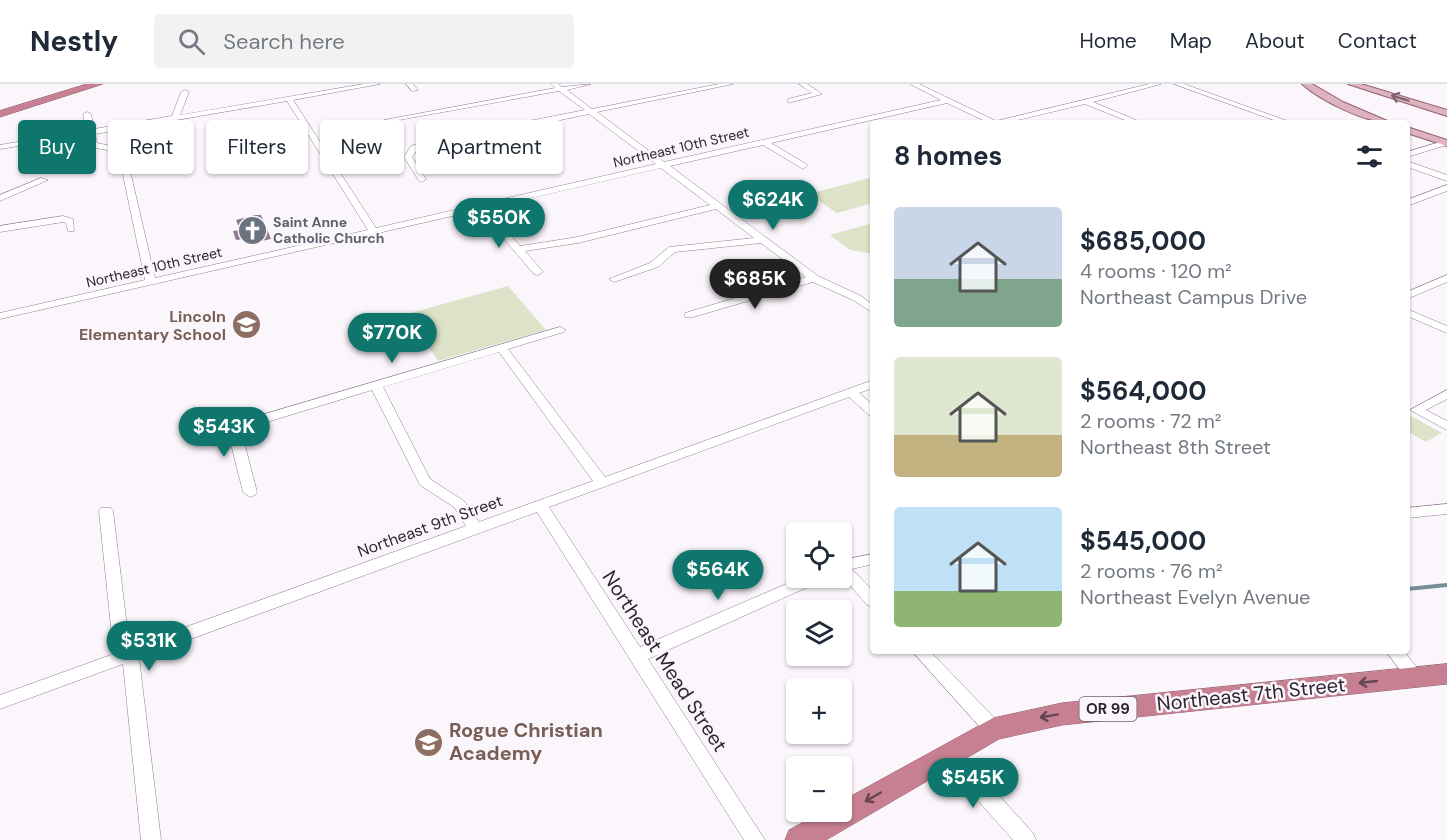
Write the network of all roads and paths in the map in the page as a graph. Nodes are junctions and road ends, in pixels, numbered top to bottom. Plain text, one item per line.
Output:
1 (87, 84) edge
2 (98, 84) edge
3 (323, 84) edge
4 (377, 84) edge
5 (588, 84) edge
6 (730, 84) edge
7 (801, 84) edge
8 (913, 84) edge
9 (1158, 84) edge
10 (1177, 84) edge
11 (1306, 84) edge
12 (1352, 84) edge
13 (558, 86) edge
14 (185, 92) dead end
15 (329, 92) junction
16 (289, 99) junction
17 (791, 101) dead end
18 (946, 101) junction
19 (1085, 102) junction
20 (592, 111) junction
21 (0, 112) edge
22 (1447, 113) edge
23 (87, 114) dead end
24 (885, 114) junction
25 (175, 117) junction
26 (88, 120) edge
27 (388, 120) dead end
28 (896, 120) dead end
29 (988, 120) edge
30 (1008, 120) edge
31 (1131, 120) edge
32 (1280, 120) edge
33 (1380, 120) edge
34 (96, 130) edge
35 (1410, 131) edge
36 (764, 142) junction
37 (1446, 143) edge
38 (18, 144) edge
39 (0, 147) edge
40 (1410, 154) edge
41 (662, 165) junction
42 (1410, 165) edge
43 (803, 166) dead end
44 (127, 175) dead end
45 (1447, 178) edge
46 (422, 179) dead end
47 (44, 180) dead end
48 (1447, 188) edge
49 (0, 198) edge
50 (1410, 202) edge
51 (716, 206) junction
52 (481, 207) junction
53 (0, 229) edge
54 (71, 229) dead end
55 (374, 232) junction
56 (762, 240) junction
57 (518, 249) junction
58 (538, 272) dead end
59 (814, 278) junction
60 (1447, 278) edge
61 (614, 279) dead end
62 (151, 282) junction
63 (1410, 295) edge
64 (870, 308) edge
65 (1410, 313) edge
66 (689, 315) dead end
67 (0, 316) edge
68 (560, 330) dead end
69 (1447, 330) edge
70 (501, 347) junction
71 (375, 384) junction
72 (870, 385) edge
73 (850, 392) junction
74 (1447, 394) edge
75 (870, 409) edge
76 (1447, 426) edge
77 (602, 483) junction
78 (250, 492) dead end
79 (540, 505) junction
80 (1447, 509) edge
81 (106, 511) dead end
82 (1410, 513) edge
83 (475, 528) junction
84 (870, 560) edge
85 (852, 564) edge
86 (852, 577) edge
87 (791, 588) edge
88 (870, 598) edge
89 (923, 654) edge
90 (1396, 654) edge
91 (130, 655) junction
92 (637, 656) junction
93 (1447, 674) edge
94 (1415, 677) junction
95 (0, 702) edge
96 (993, 729) junction
97 (948, 753) junction
98 (151, 840) edge
99 (755, 840) edge
100 (799, 840) edge
101 (1026, 840) edge

1 - 21 highway
2 - 21 highway
3 - 15 street
4 - 15 street
5 - 13 street
6 - 20 street
7 - 17 street
8 - 18 street
9 - 19 street
10 - 32 street
11 - 33 main road
22 -> 12 main road
13 - 20 street
13 - 27 street
14 - 25 street
15 - 16 street
16 - 25 street
16 - 55 street
18 - 24 street, Northeast 10th Street
18 - 29 street
19 - 30 street
19 - 31 street
20 - 41 street
20 - 46 street
23 - 26 street
24 - 28 street
24 - 36 street, Northeast 10th Street
25 - 34 street
35 - 37 main road
36 - 41 street, Northeast 10th Street
36 - 43 street
37 - 40 street
38 - 39 street
41 - 51 street
41 - 52 street, Northeast 10th Street
42 - 45 street
44 - 62 street
47 - 49 street
48 - 50 street
51 - 56 street
51 - 57 street
52 - 55 street, Northeast 10th Street
52 - 57 street
53 - 54 street
55 - 62 street, Northeast 10th Street
56 - 59 street
56 - 61 street
57 - 58 street
59 - 64 street
59 - 66 street
60 - 63 street
62 - 67 street, Northeast 10th Street
65 - 69 street
68 - 70 street
70 - 71 street
70 - 77 street
71 - 78 street
71 - 83 street
72 - 73 street, Northeast 9th Street
73 - 75 street
73 - 77 street, Northeast 9th Street
74 - 76 street
77 - 79 street, Northeast 9th Street
79 - 83 street, Northeast 9th Street
79 - 92 street, Northeast Mead Street
80 - 82 street
81 - 91 street
83 - 91 street, Northeast 9th Street
84 - 85 street
86 - 88 street
87 - 92 street
89 - 96 street
90 - 94 street
91 - 95 street, Northeast 9th Street
91 - 98 street
92 - 99 street, Northeast Mead Street
93 - 94 highway, Northeast 7th Street / OR 99
94 -> 96 highway, Northeast 7th Street / OR 99
96 - 97 highway, Northeast 7th Street / OR 99
97 -> 100 highway, Northeast 7th Street / OR 99
97 - 101 street

